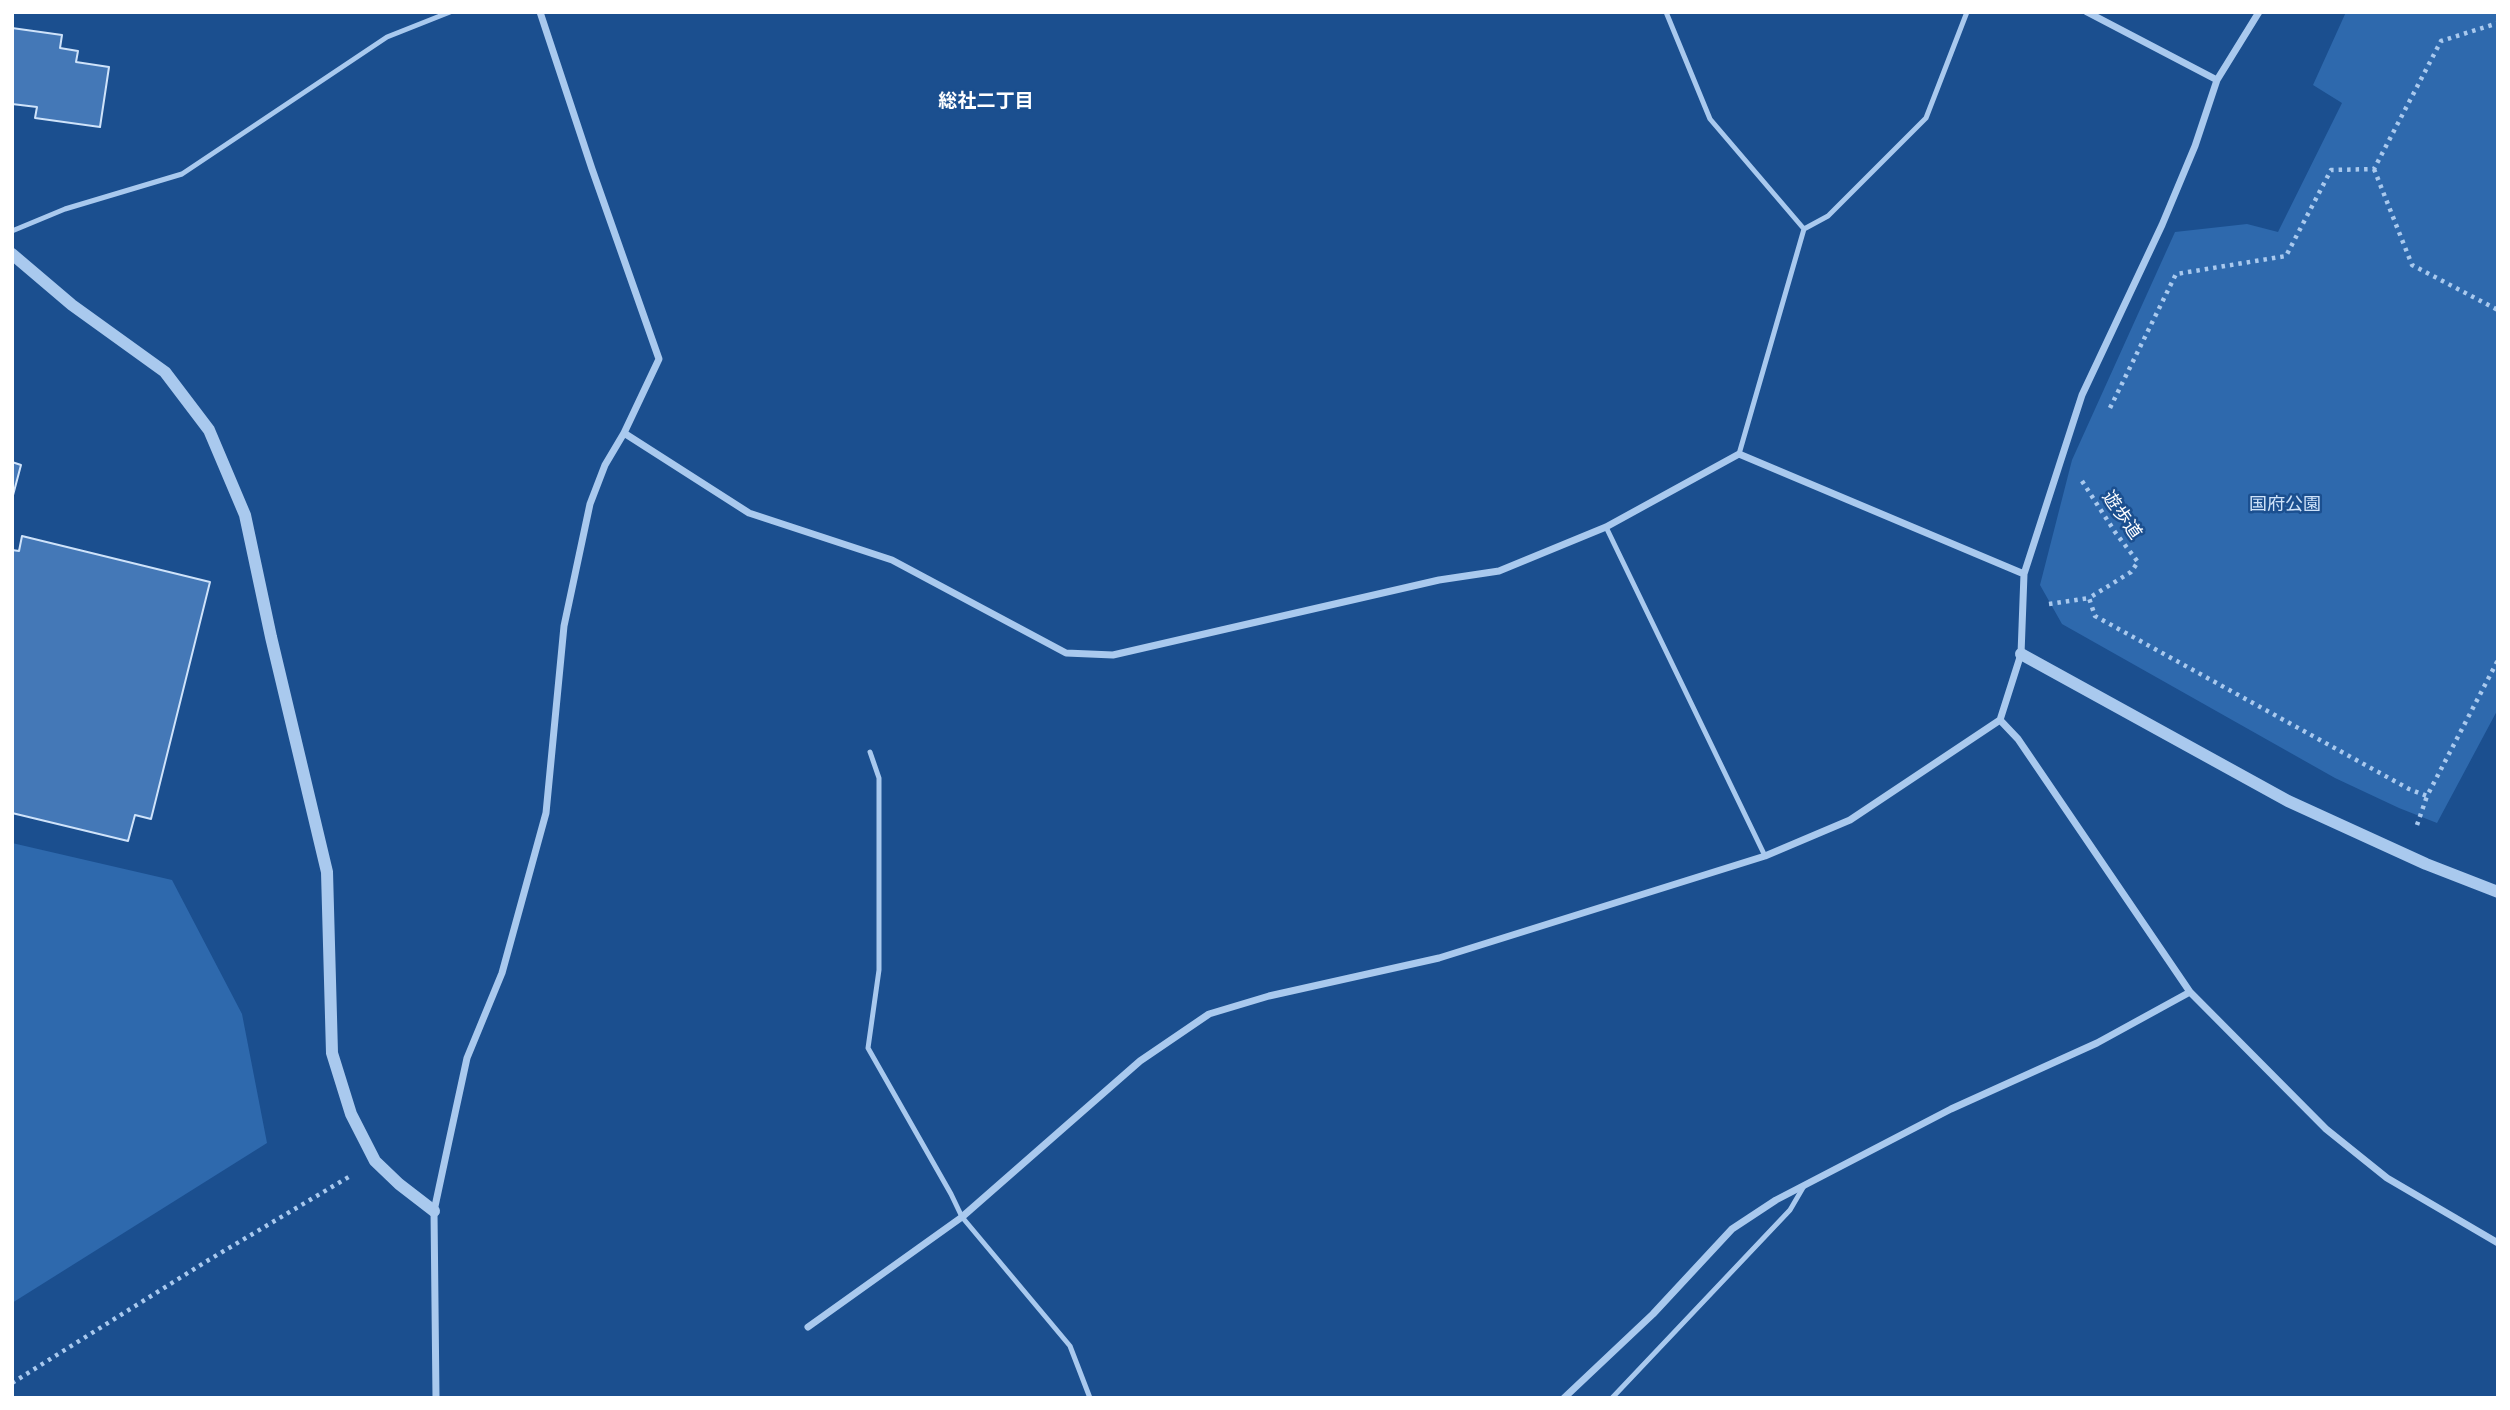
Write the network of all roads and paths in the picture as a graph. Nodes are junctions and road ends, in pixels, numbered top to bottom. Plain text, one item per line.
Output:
1 (450, 12) edge
2 (540, 12) edge
3 (1666, 12) edge
4 (1967, 12) edge
5 (2087, 12) edge
6 (2259, 12) edge
7 (2498, 23) edge
8 (2217, 80) junction
9 (2374, 169) junction
10 (1804, 229) junction
11 (12, 231) edge
12 (12, 254) edge
13 (2498, 310) edge
14 (2108, 411) dead end
15 (624, 433) junction
16 (1739, 454) junction
17 (2077, 473) dead end
18 (1606, 527) junction
19 (2024, 573) junction
20 (2089, 598) junction
21 (2044, 604) dead end
22 (2021, 654) junction
23 (2498, 660) edge
24 (2000, 720) junction
25 (870, 752) dead end
26 (2427, 796) junction
27 (2417, 825) dead end
28 (1765, 856) junction
29 (2498, 892) edge
30 (2190, 992) junction
31 (375, 1161) junction
32 (1805, 1183) junction
33 (434, 1211) junction
34 (962, 1217) junction
35 (2498, 1243) edge
36 (808, 1327) dead end
37 (12, 1383) edge
38 (436, 1398) edge
39 (1090, 1398) edge
40 (1564, 1398) edge
41 (1612, 1398) edge

1 - 11 lane
2 - 15 street
3 - 10 lane
4 - 10 lane
5 - 8 street
6 - 8 street
7 - 9 path
8 - 19 street
9 - 13 path
9 - 14 path
10 - 16 lane
12 - 31 street
15 - 18 street
15 - 33 street
16 - 18 street
16 - 19 street
17 - 20 path, 遊歩道
18 - 28 lane
19 - 22 street
20 - 21 path
20 - 26 path
22 - 24 street
22 - 29 street
23 - 26 path
24 - 28 street
24 - 30 street
25 - 34 lane
26 - 27 path
28 - 34 street
30 - 32 street
30 - 35 street
31 - 33 street
31 - 37 path
32 - 40 street
32 - 41 lane
33 - 38 street
34 - 36 street
34 - 39 lane

